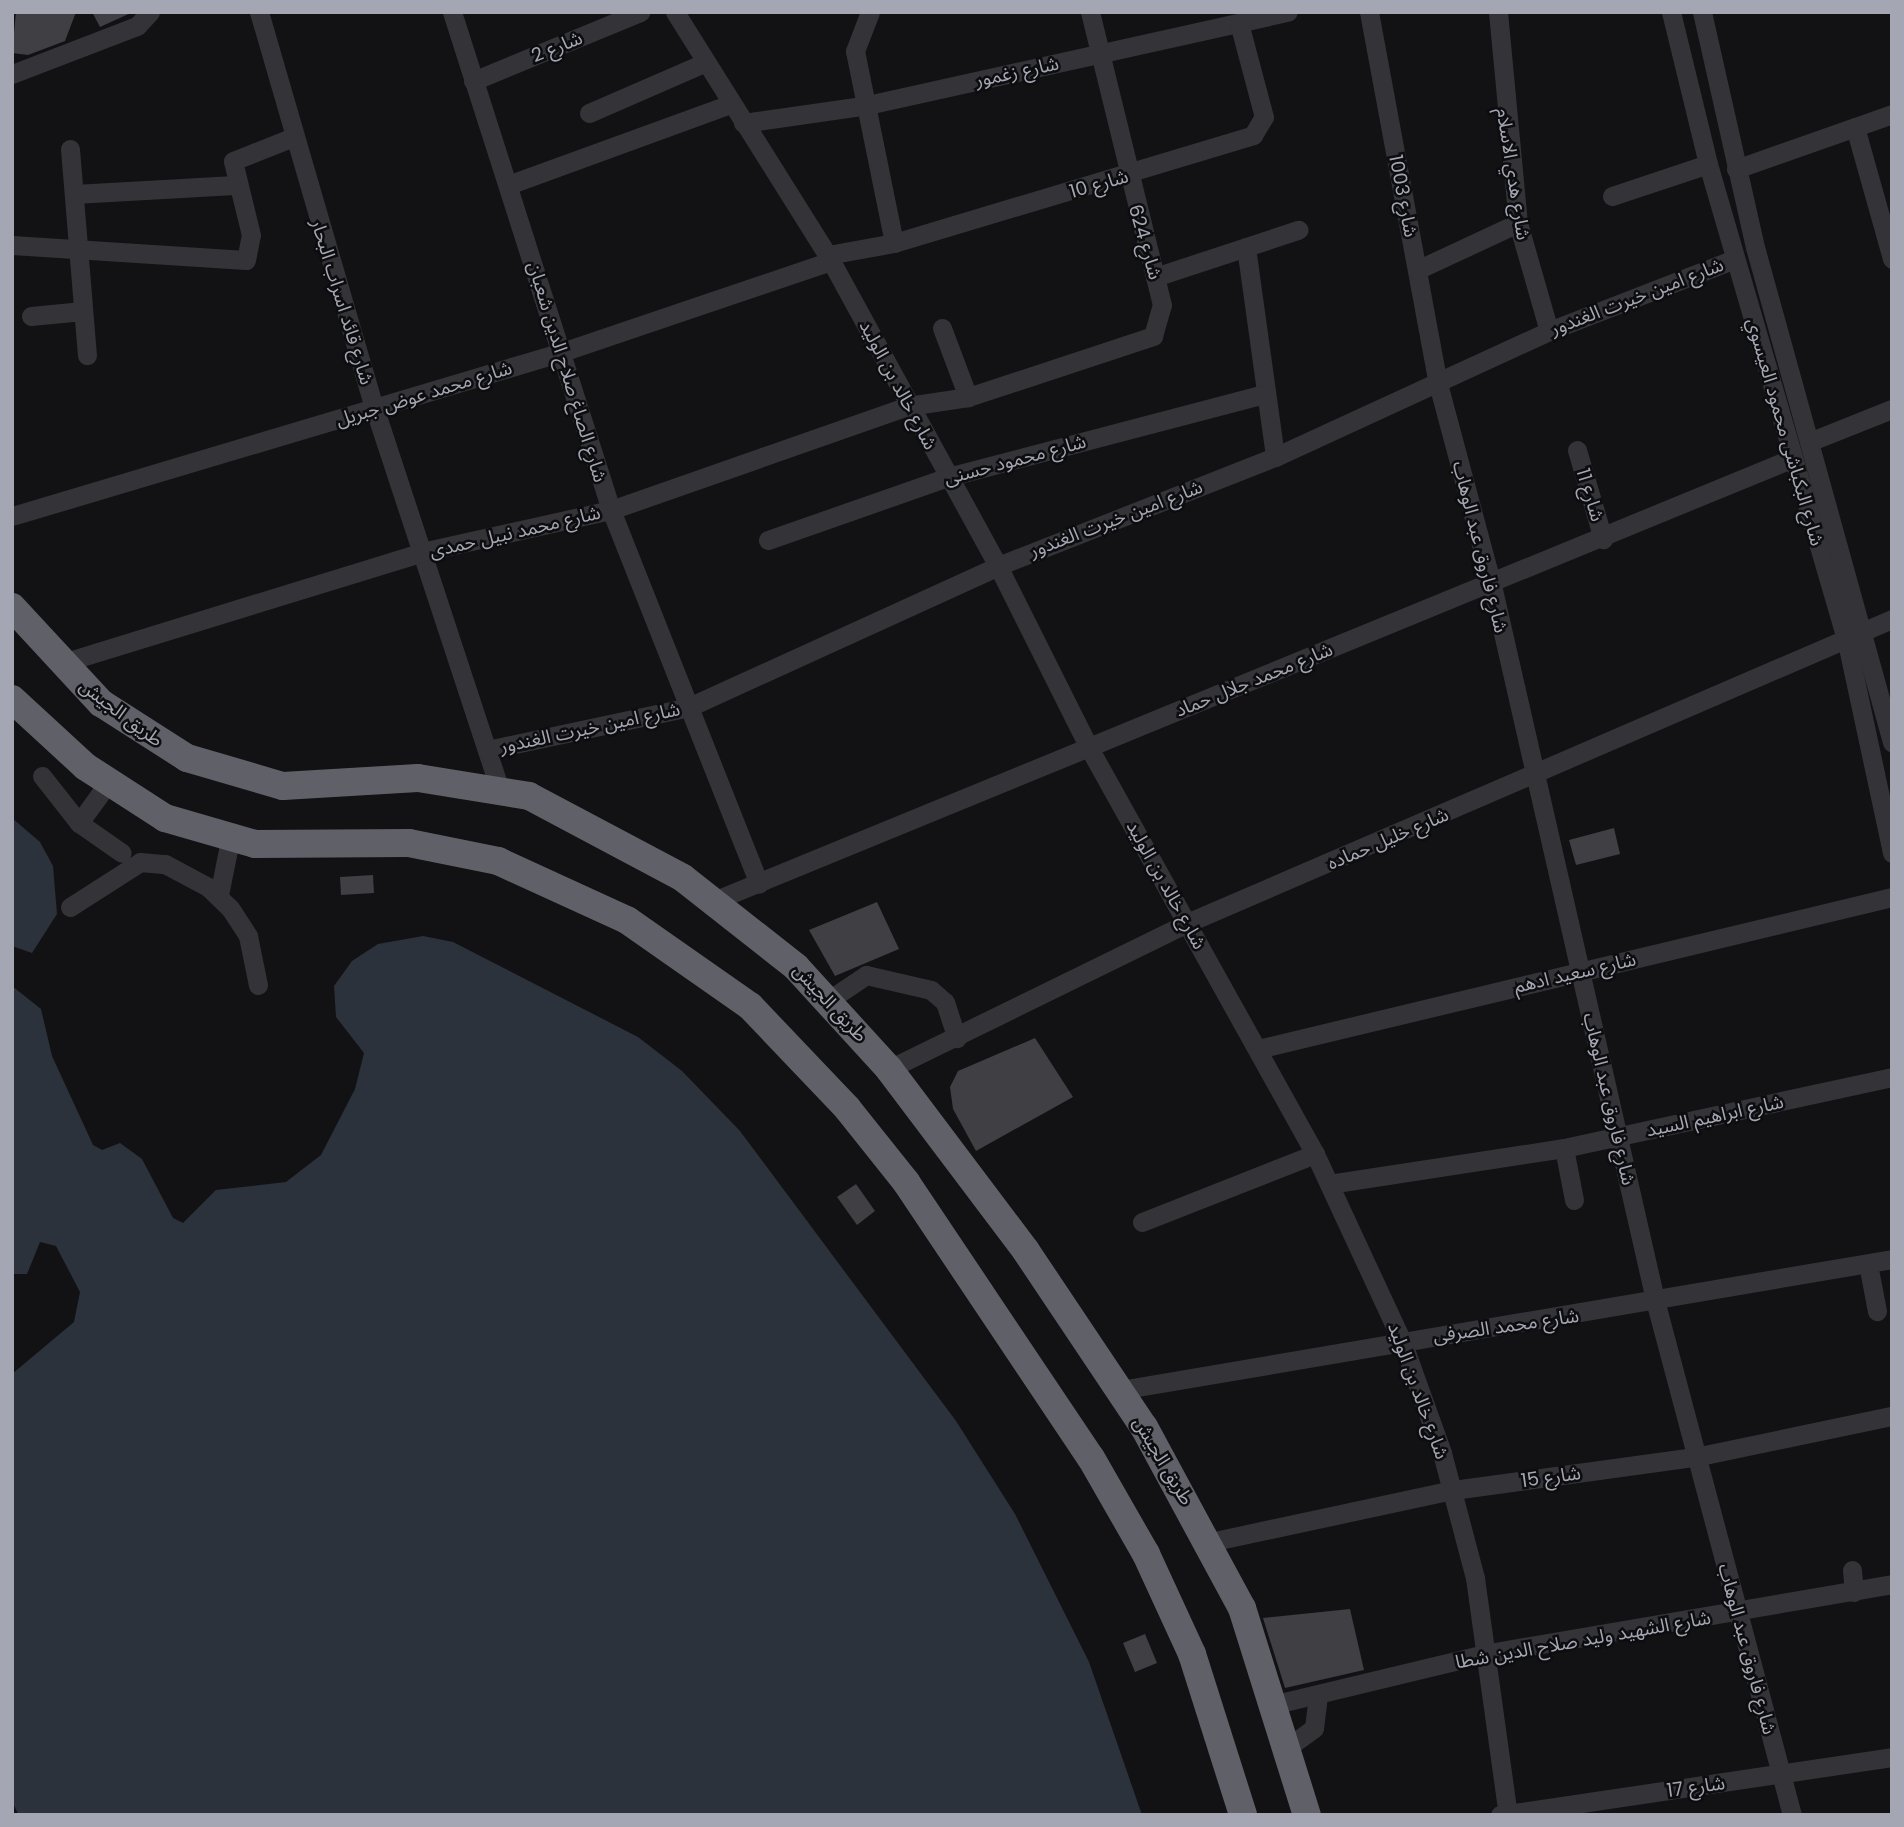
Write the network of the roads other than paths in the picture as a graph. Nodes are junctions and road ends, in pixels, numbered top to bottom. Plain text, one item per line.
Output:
1 (150, 12) edge
2 (259, 12) edge
3 (452, 12) edge
4 (640, 12) edge
5 (676, 12) edge
6 (870, 12) edge
7 (1090, 12) edge
8 (1288, 12) edge
9 (1369, 12) edge
10 (1498, 12) edge
11 (1671, 12) edge
12 (1702, 12) edge
13 (1239, 23) junction
14 (1098, 54) junction
15 (704, 64) junction
16 (12, 74) edge
17 (473, 81) junction
18 (732, 104) junction
19 (863, 106) junction
20 (589, 113) dead end
21 (1892, 114) edge
22 (743, 123) junction
23 (1855, 127) junction
24 (291, 138) junction
25 (70, 149) dead end
26 (1709, 164) junction
27 (1736, 169) junction
28 (1126, 176) junction
29 (235, 186) junction
30 (508, 186) junction
31 (74, 194) junction
32 (1612, 195) dead end
33 (1518, 223) junction
34 (1298, 230) dead end
35 (894, 243) junction
36 (12, 245) edge
37 (1246, 247) junction
38 (78, 251) junction
39 (829, 258) junction
40 (1735, 259) junction
41 (1892, 259) edge
42 (1417, 270) junction
43 (1155, 277) junction
44 (83, 311) junction
45 (31, 316) dead end
46 (942, 328) dead end
47 (1549, 331) junction
48 (1143, 341) joint
49 (562, 352) junction
50 (87, 355) dead end
51 (1437, 380) junction
52 (1265, 394) junction
53 (968, 397) junction
54 (908, 406) junction
55 (1892, 409) edge
56 (375, 410) junction
57 (1814, 440) junction
58 (1577, 450) dead end
59 (1275, 457) junction
60 (1791, 459) junction
61 (948, 477) junction
62 (611, 510) junction
63 (12, 516) edge
64 (1603, 539) junction
65 (768, 540) dead end
66 (426, 551) junction
67 (998, 566) junction
68 (1492, 585) junction
69 (12, 607) edge
70 (1892, 619) edge
71 (1866, 630) junction
72 (1846, 638) junction
73 (59, 664) junction
74 (12, 699) edge
75 (689, 707) junction
76 (1892, 742) edge
77 (1088, 746) junction
78 (488, 750) junction
79 (42, 776) dead end
80 (1532, 778) junction
81 (108, 783) junction
82 (499, 788) junction
83 (79, 823) junction
84 (230, 840) junction
85 (121, 853) dead end
86 (1892, 853) edge
87 (759, 884) junction
88 (219, 895) junction
89 (1892, 897) edge
90 (716, 900) junction
91 (70, 907) dead end
92 (1187, 923) junction
93 (1581, 971) junction
94 (258, 985) dead end
95 (829, 1000) junction
96 (957, 1038) junction
97 (1258, 1049) junction
98 (889, 1069) junction
99 (1892, 1077) edge
100 (1618, 1137) junction
101 (1564, 1148) junction
102 (1315, 1154) junction
103 (1329, 1184) junction
104 (1574, 1200) dead end
105 (1142, 1222) dead end
106 (1892, 1259) edge
107 (1868, 1264) junction
108 (1656, 1304) junction
109 (1877, 1311) dead end
110 (1402, 1341) junction
111 (1120, 1390) junction
112 (1892, 1416) edge
113 (1695, 1457) junction
114 (1453, 1490) junction
115 (1210, 1542) junction
116 (1852, 1570) dead end
117 (1892, 1584) edge
118 (1854, 1592) junction
119 (1738, 1614) junction
120 (1489, 1653) junction
121 (1318, 1696) junction
122 (1276, 1704) junction
123 (1288, 1747) junction
124 (1892, 1757) edge
125 (1780, 1776) junction
126 (1505, 1814) edge
127 (1243, 1815) edge
128 (1307, 1815) edge
129 (1792, 1815) edge

1 - 16 street
2 - 24 street, شارع قائد اسراب البحار
3 - 17 street, شارع الصاغ صلاح الدين شعبان
4 - 17 street, شارع 2
5 - 15 street, شارع خالد بن الوليد
6 - 19 street
7 - 14 street, شارع 624
8 - 13 street, شارع زغمور
9 - 42 street, شارع 1003
10 - 33 street, شارع هدي الاسلام
11 - 26 street, شارع البكباشى محمود العيسوي
12 - 27 street, شارع البكباشى محمود العيسوي
13 - 14 street, شارع زغمور
13 - 28 street, شارع 10
14 - 19 street, شارع زغمور
14 - 28 street, شارع 624
15 - 18 street, شارع خالد بن الوليد
15 - 20 street
17 - 30 street, شارع الصاغ صلاح الدين شعبان
18 - 22 street, شارع خالد بن الوليد
18 - 30 street
19 - 22 street, شارع زغمور
19 - 35 street
21 - 23 street
22 - 39 street, شارع خالد بن الوليد
23 - 27 street
23 - 41 street
24 - 29 street
24 - 56 street, شارع قائد اسراب البحار
25 - 31 street
26 - 32 street
26 - 40 street, شارع البكباشى محمود العيسوي
27 - 57 street, شارع البكباشى محمود العيسوي
28 - 35 street, شارع 10
28 - 43 street, شارع 624
29 - 31 street
29 - 38 street
30 - 49 street, شارع الصاغ صلاح الدين شعبان
31 - 38 street
33 - 42 street
33 - 47 street, شارع هدي الاسلام
34 - 37 street
35 - 39 street, شارع 10
36 - 38 street
37 - 43 street
37 - 52 street
38 - 44 street
39 - 49 street, شارع محمد عوض جبريل
39 - 54 street, شارع خالد بن الوليد
40 - 47 street, شارع امين خيرت الغندور
40 - 60 street, شارع البكباشى محمود العيسوي
42 - 51 street, شارع 1003
43 - 48 street, شارع 624
44 - 45 street
44 - 50 street
46 - 53 street
47 - 51 street, شارع امين خيرت الغندور
48 - 53 street, شارع محمد نبيل حمدى
49 - 56 street, شارع محمد عوض جبريل
49 - 62 street, شارع الصاغ صلاح الدين شعبان
51 - 59 street, شارع امين خيرت الغندور
51 - 68 street, شارع فاروق عبد الوهاب
52 - 59 street
52 - 61 street, شارع محمود حسنى
53 - 54 street, شارع محمد نبيل حمدى
54 - 61 street, شارع خالد بن الوليد
54 - 62 street, شارع محمد نبيل حمدى
55 - 57 street
56 - 63 street, شارع محمد عوض جبريل
56 - 66 street, شارع قائد اسراب البحار
57 - 71 street, شارع البكباشى محمود العيسوي
58 - 64 street, شارع 11
59 - 67 street, شارع امين خيرت الغندور
60 - 64 street, شارع محمد جلال حماد
60 - 72 street, شارع البكباشى محمود العيسوي
61 - 65 street, شارع محمود حسنى
61 - 67 street, شارع خالد بن الوليد
62 - 66 street, شارع محمد نبيل حمدى
62 - 75 street, شارع الصاغ صلاح الدين شعبان
64 - 68 street, شارع محمد جلال حماد
66 - 73 street, شارع محمد نبيل حمدى
66 - 78 street, شارع قائد اسراب البحار
67 - 75 street, شارع امين خيرت الغندور
67 - 77 street, شارع خالد بن الوليد
68 - 77 street, شارع محمد جلال حماد
68 - 80 street, شارع فاروق عبد الوهاب
69 - 73 highway, طريق الجيش
70 - 71 street, شارع خليل حماده
71 - 72 street, شارع خليل حماده
71 - 76 street, شارع البكباشى محمود العيسوي
72 - 80 street, شارع خليل حماده
72 - 86 street, شارع البكباشى محمود العيسوي
73 - 82 highway, طريق الجيش
74 - 81 highway
75 - 78 street, شارع امين خيرت الغندور
75 - 87 street, شارع الصاغ صلاح الدين شعبان
77 - 87 street, شارع محمد جلال حماد
77 - 92 street, شارع خالد بن الوليد
78 - 82 street, شارع قائد اسراب البحار
79 - 83 street
80 - 92 street, شارع خليل حماده
80 - 93 street, شارع فاروق عبد الوهاب
81 - 83 street
81 - 84 highway
82 - 90 highway, طريق الجيش
83 - 85 street
84 - 88 street
84 - 127 highway
87 - 90 street, شارع محمد جلال حماد
88 - 91 street
88 - 94 street
89 - 93 street, شارع سعيد ادهم
90 - 95 highway, طريق الجيش
92 - 96 street, شارع خليل حماده
92 - 97 street, شارع خالد بن الوليد
93 - 97 street, شارع سعيد ادهم
93 - 100 street, شارع فاروق عبد الوهاب
95 - 96 street
95 - 98 highway, طريق الجيش
96 - 98 street, شارع خليل حماده
97 - 102 street, شارع خالد بن الوليد
98 - 111 highway, طريق الجيش
99 - 100 street, شارع ابراهيم السيد
100 - 101 street, شارع ابراهيم السيد
100 - 108 street, شارع فاروق عبد الوهاب
101 - 103 street, شارع ابراهيم السيد
101 - 104 street
102 - 103 street, شارع خالد بن الوليد
102 - 105 street
103 - 110 street, شارع خالد بن الوليد
106 - 107 street, شارع محمد الصرفى
107 - 108 street, شارع محمد الصرفى
107 - 109 street
108 - 110 street, شارع محمد الصرفى
108 - 113 street, شارع فاروق عبد الوهاب
110 - 111 street, شارع محمد الصرفى
110 - 114 street, شارع خالد بن الوليد
111 - 115 highway, طريق الجيش
112 - 113 street, شارع 15
113 - 114 street, شارع 15
113 - 119 street, شارع فاروق عبد الوهاب
114 - 115 street, شارع 15
114 - 120 street, شارع خالد بن الوليد
115 - 122 highway, طريق الجيش
116 - 118 street
117 - 118 street, شارع الشهيد وليد صلاح الدين شطا
118 - 119 street, شارع الشهيد وليد صلاح الدين شطا
119 - 120 street, شارع الشهيد وليد صلاح الدين شطا
119 - 125 street, شارع فاروق عبد الوهاب
120 - 121 street, شارع الشهيد وليد صلاح الدين شطا
120 - 126 street, شارع خالد بن الوليد
121 - 122 street, شارع الشهيد وليد صلاح الدين شطا
121 - 123 street
122 - 123 highway, طريق الجيش
123 - 128 highway, طريق الجيش
124 - 125 street, شارع 17
125 - 126 street, شارع 17
125 - 129 street, شارع فاروق عبد الوهاب

